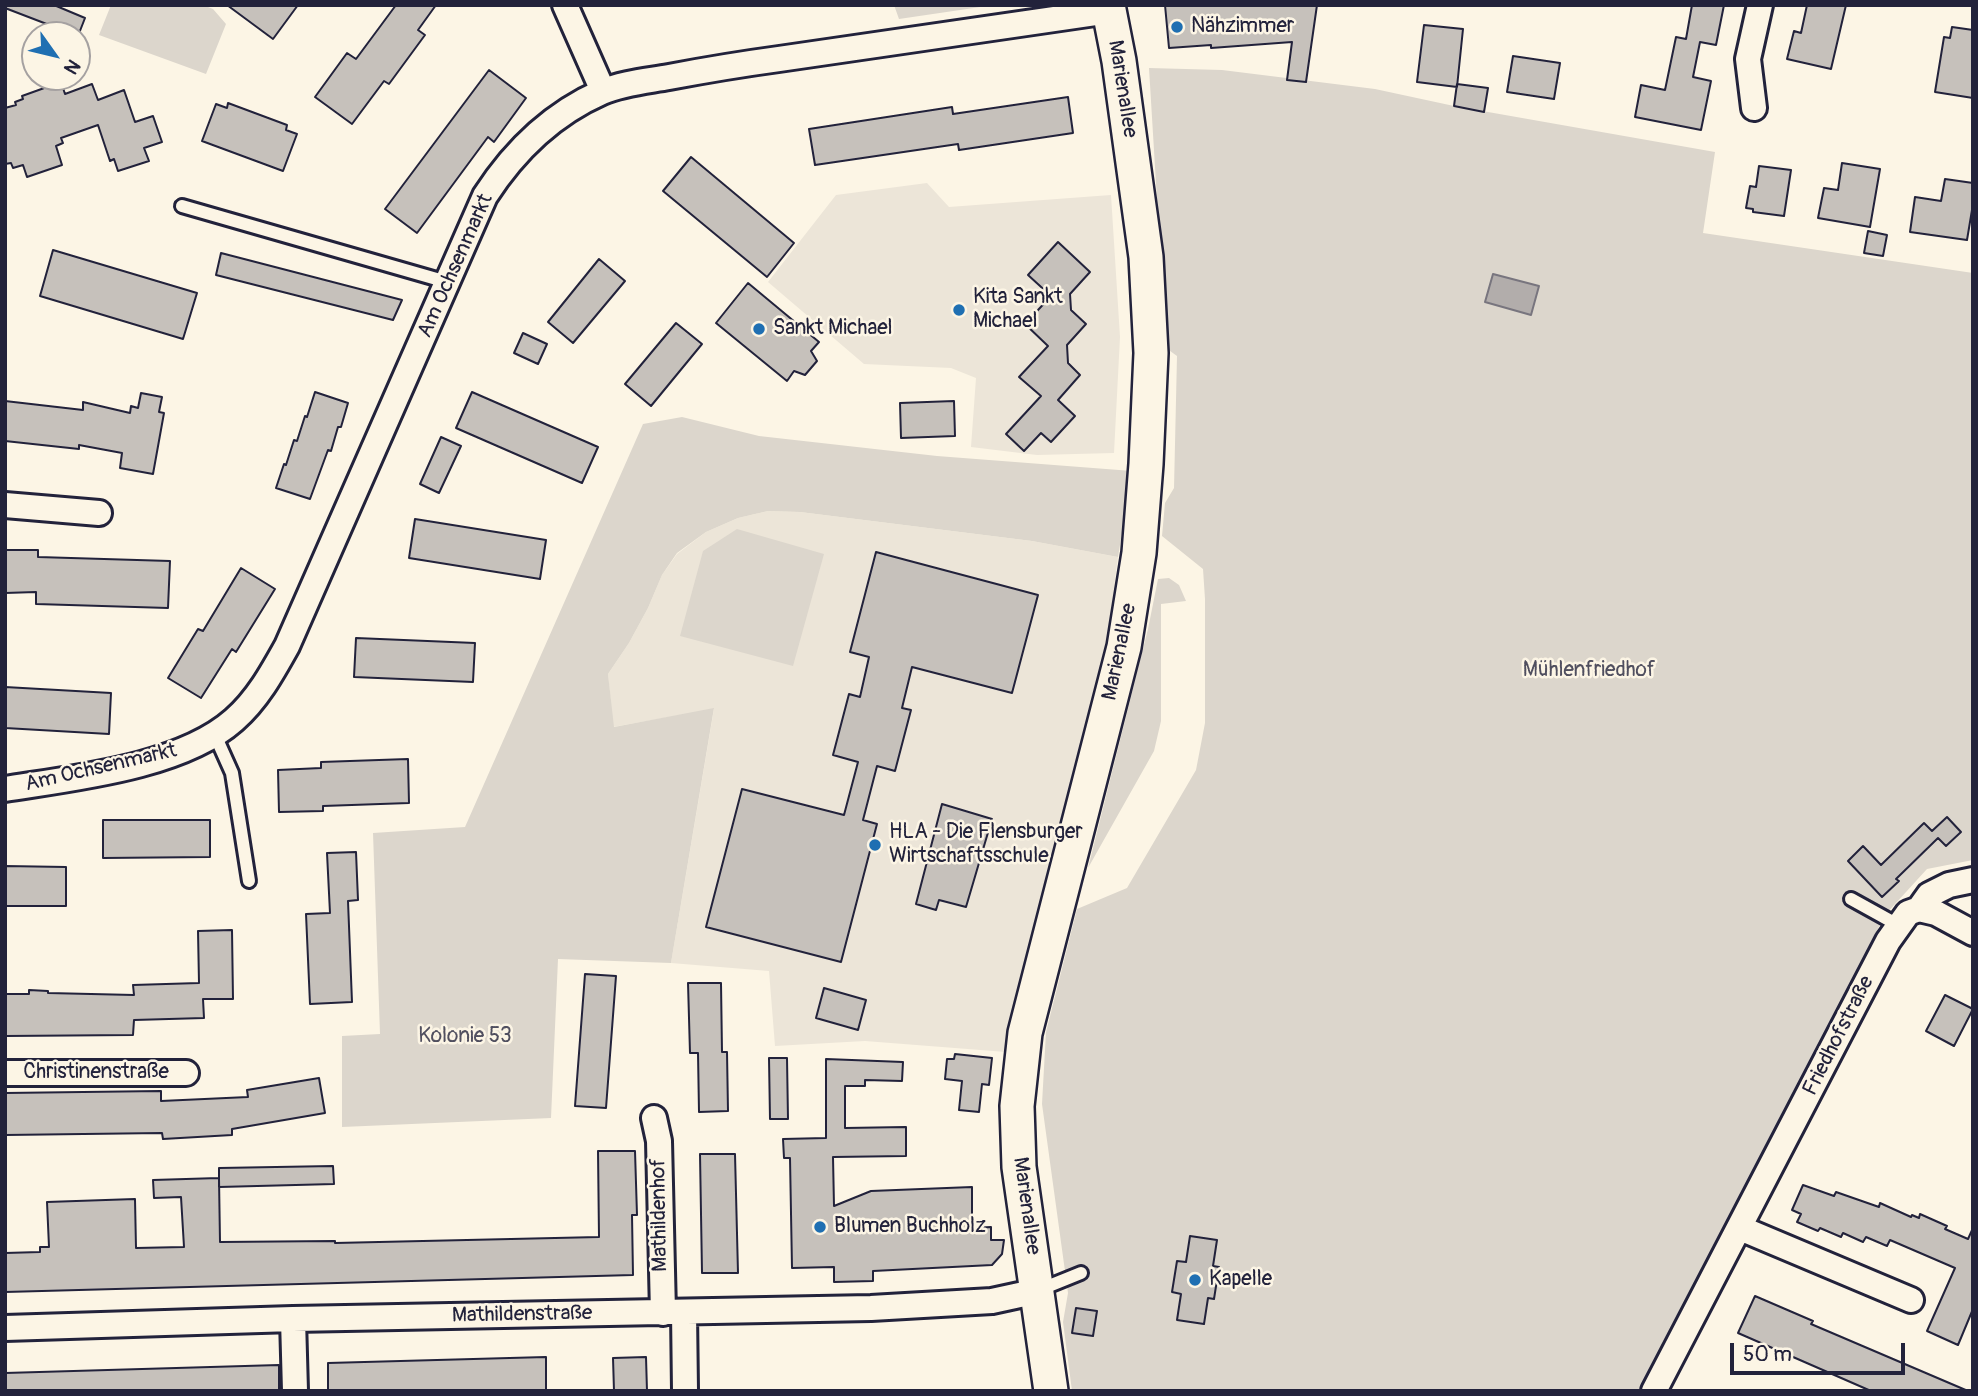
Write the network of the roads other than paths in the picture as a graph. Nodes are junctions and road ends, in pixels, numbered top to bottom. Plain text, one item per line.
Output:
1 (565, 5) edge
2 (1760, 5) edge
3 (1109, 8) edge
4 (603, 92) junction
5 (1754, 108) dead end
6 (182, 206) dead end
7 (447, 282) junction
8 (5, 505) edge
9 (99, 513) dead end
10 (215, 735) junction
11 (5, 789) edge
12 (1973, 880) edge
13 (249, 881) dead end
14 (1851, 899) dead end
15 (1919, 909) junction
16 (1898, 925) junction
17 (1973, 933) edge
18 (5, 1073) edge
19 (186, 1073) dead end
20 (654, 1118) dead end
21 (1740, 1228) junction
22 (1081, 1273) dead end
23 (1038, 1291) junction
24 (1911, 1300) dead end
25 (674, 1312) junction
26 (293, 1319) junction
27 (5, 1328) edge
28 (295, 1391) edge
29 (685, 1391) edge
30 (1051, 1391) edge
31 (1654, 1391) edge

1 - 4 street
2 - 5 street
3 - 4 street, Am Ochsenmarkt
3 - 23 main road, Marienallee
4 - 7 street, Am Ochsenmarkt
6 - 7 lane
7 - 10 street, Am Ochsenmarkt
8 - 9 street
10 - 11 street, Am Ochsenmarkt
10 - 13 lane
12 - 15 street, Friedhofstraße
14 - 16 lane
15 - 16 street, Friedhofstraße
15 - 17 street
16 - 21 street, Friedhofstraße
18 - 19 street, Christinenstraße
20 - 25 street, Mathildenhof
21 - 24 street
21 - 31 street, Friedhofstraße
22 - 23 lane
23 - 25 street, Mathildenstraße
23 - 30 main road, Marienallee
25 - 26 street, Mathildenstraße
25 - 29 street, Mathildenhof
26 - 27 street, Mathildenstraße
26 - 28 street

